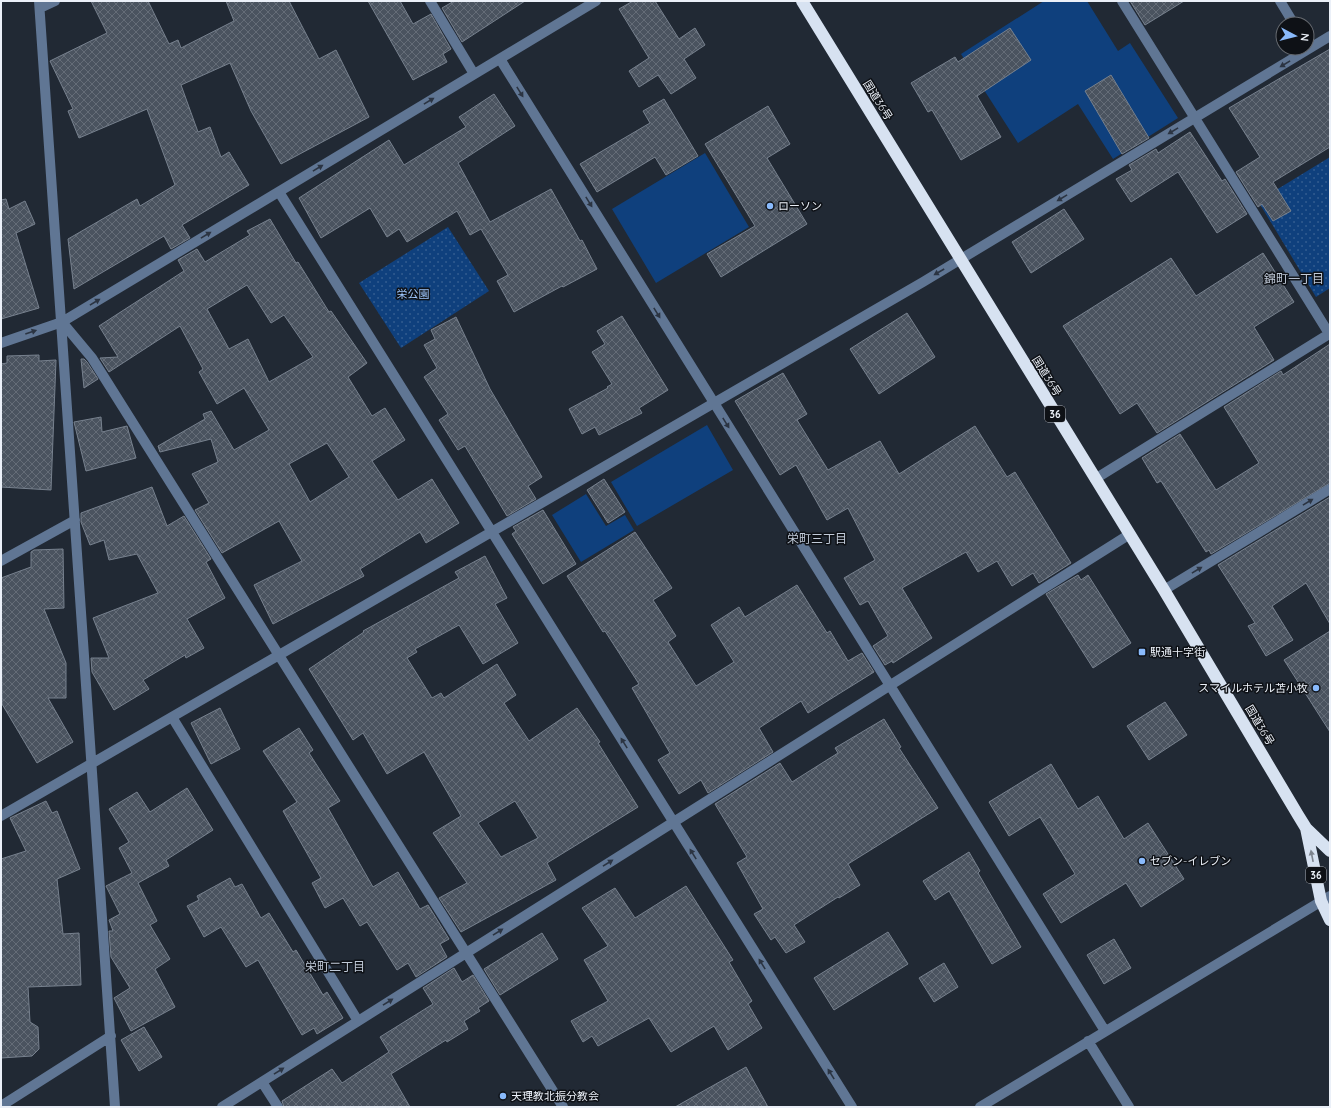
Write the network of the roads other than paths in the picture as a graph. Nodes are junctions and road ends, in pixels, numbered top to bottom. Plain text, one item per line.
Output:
1 (55, 1) edge
2 (430, 1) edge
3 (596, 1) edge
4 (802, 1) edge
5 (1122, 1) edge
6 (1280, 1) edge
7 (39, 4) edge
8 (1289, 16) edge
9 (1330, 36) edge
10 (1315, 44) edge
11 (1295, 56) edge
12 (500, 59) junction
13 (474, 74) junction
14 (1195, 118) junction
15 (279, 192) junction
16 (960, 260) junction
17 (62, 322) junction
18 (1329, 332) edge
19 (1, 343) edge
20 (714, 403) junction
21 (1096, 479) junction
22 (1330, 489) edge
23 (75, 520) junction
24 (492, 532) junction
25 (1130, 534) junction
26 (1, 561) edge
27 (1164, 590) junction
28 (279, 656) junction
29 (890, 685) junction
30 (172, 717) junction
31 (92, 763) junction
32 (1, 816) edge
33 (673, 822) junction
34 (1306, 828) junction
35 (1330, 852) edge
36 (1326, 898) edge
37 (1330, 920) edge
38 (466, 953) junction
39 (358, 1021) junction
40 (1105, 1031) junction
41 (111, 1036) junction
42 (1088, 1041) junction
43 (262, 1082) junction
44 (1, 1106) edge
45 (115, 1107) edge
46 (222, 1107) edge
47 (278, 1107) edge
48 (563, 1107) edge
49 (852, 1107) edge
50 (980, 1107) edge
51 (1129, 1107) edge

1 - 7 street
2 - 13 street
3 - 12 street
4 - 16 highway, 国道36号 / 36
5 - 14 street
6 - 8 street
7 - 17 street
9 - 10 street
11 -> 14 street
12 - 13 street
12 -> 20 street
15 -> 13 street
14 -> 16 street
14 - 18 street
17 -> 15 street
15 - 24 street
16 -> 20 street
16 - 21 highway, 国道36号 / 36
19 -> 17 street
17 - 23 street
17 - 28 street
18 - 21 street
20 - 24 street
20 -> 29 street
21 - 25 highway, 国道36号 / 36
27 -> 22 street
23 - 26 street
23 - 31 street
24 - 28 street
33 -> 24 street
25 - 27 highway, 国道36号 / 36
25 - 29 street
27 - 34 highway, 国道36号 / 36
28 - 30 street
28 - 38 street
29 - 33 street
29 - 40 street
30 - 31 street
30 - 39 street
31 - 32 street
31 - 41 street
38 -> 33 street
49 -> 33 street
34 - 35 highway, 国道36号 / 36
36 -> 34 highway, 国道36号 / 36
36 - 37 highway, 国道36号 / 36
36 - 40 street
39 -> 38 street
38 - 48 street
43 -> 39 street
40 - 42 street
41 - 44 street
41 - 45 street
42 - 50 street
42 - 51 street
43 - 46 street
43 - 47 street

